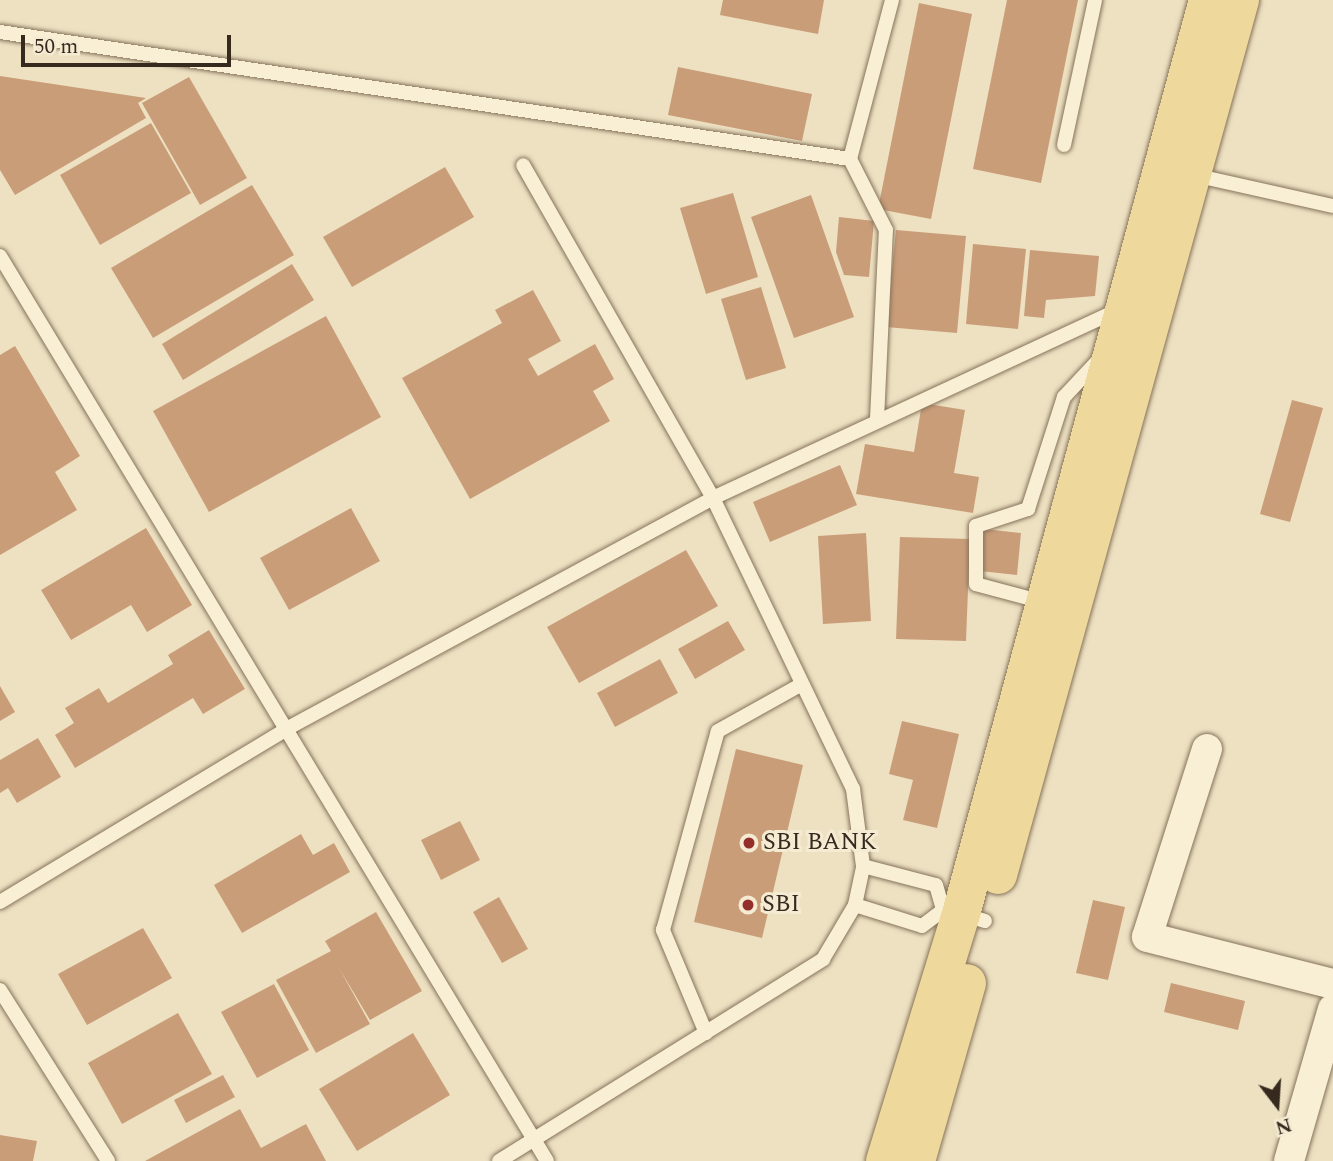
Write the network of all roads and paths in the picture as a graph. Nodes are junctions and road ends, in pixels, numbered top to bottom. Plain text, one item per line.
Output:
1 (892, 0) edge
2 (1096, 0) edge
3 (1209, 0) edge
4 (1240, 0) edge
5 (0, 32) edge
6 (1065, 145) dead end
7 (850, 159) junction
8 (523, 165) dead end
9 (1194, 175) junction
10 (1333, 206) edge
11 (1167, 220) junction
12 (0, 257) edge
13 (1129, 305) junction
14 (1118, 345) junction
15 (877, 419) junction
16 (713, 498) junction
17 (1044, 603) junction
18 (802, 684) junction
19 (288, 728) junction
20 (1207, 749) dead end
21 (863, 866) junction
22 (0, 902) edge
23 (855, 905) junction
24 (963, 915) junction
25 (1333, 984) edge
26 (0, 990) edge
27 (1333, 1009) edge
28 (706, 1033) junction
29 (537, 1140) junction
30 (108, 1161) edge
31 (499, 1161) edge
32 (547, 1161) edge
33 (885, 1161) edge
34 (916, 1161) edge
35 (1289, 1161) edge

1 - 7 lane
2 - 6 lane
3 - 11 main road
4 - 9 main road
5 - 7 lane
7 - 15 lane
8 - 16 lane
9 - 10 lane
9 - 11 main road
11 - 13 main road
11 - 24 main road
12 - 19 lane
13 - 14 main road
13 - 15 lane
14 - 17 main road
14 - 17 lane
15 - 16 lane
16 - 18 lane
16 - 19 lane
17 - 24 main road
18 - 21 lane
18 - 28 lane
19 - 22 lane
19 - 29 lane
20 - 25 street
21 - 23 lane
21 - 24 lane
23 - 24 lane
23 - 28 lane
24 - 33 main road
24 - 34 main road
26 - 30 lane
27 - 35 street
28 - 29 lane
29 - 31 lane
29 - 32 lane

